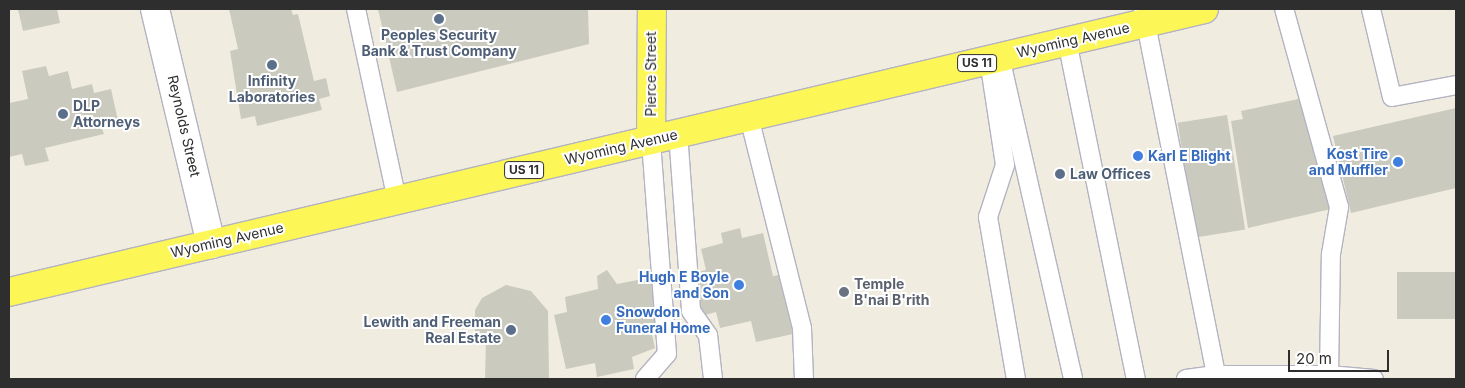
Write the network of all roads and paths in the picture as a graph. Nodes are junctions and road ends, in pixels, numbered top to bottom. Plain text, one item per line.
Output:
1 (155, 9) edge
2 (356, 9) edge
3 (652, 9) edge
4 (1204, 9) edge
5 (1284, 9) edge
6 (1371, 9) edge
7 (1145, 16) edge
8 (1067, 41) junction
9 (994, 59) junction
10 (1456, 85) edge
11 (749, 117) junction
12 (678, 133) junction
13 (651, 140) junction
14 (397, 200) junction
15 (211, 244) junction
16 (9, 292) edge
17 (1216, 375) junction
18 (1329, 375) junction
19 (645, 379) edge
20 (713, 379) edge
21 (804, 379) edge
22 (1016, 379) edge
23 (1073, 379) edge
24 (1136, 379) edge
25 (1186, 379) edge
26 (1374, 379) edge

1 - 15 street, Reynolds Street
2 - 14 lane
3 - 13 main road, Pierce Street
4 - 7 main road, Wyoming Avenue / US 11
5 - 18 lane
6 - 10 lane
7 - 8 main road, Wyoming Avenue / US 11
7 - 17 lane
8 - 9 main road, Wyoming Avenue / US 11
8 - 24 lane
9 - 11 main road, Wyoming Avenue / US 11
9 - 22 lane
9 - 23 lane
11 - 12 main road, Wyoming Avenue / US 11
11 - 21 lane
12 - 13 main road, Wyoming Avenue / US 11
12 - 20 lane
13 - 14 main road, Wyoming Avenue / US 11
13 - 19 lane
14 - 15 main road, Wyoming Avenue / US 11
15 - 16 main road, Wyoming Avenue / US 11
17 - 18 lane
17 - 25 lane
18 - 26 lane

